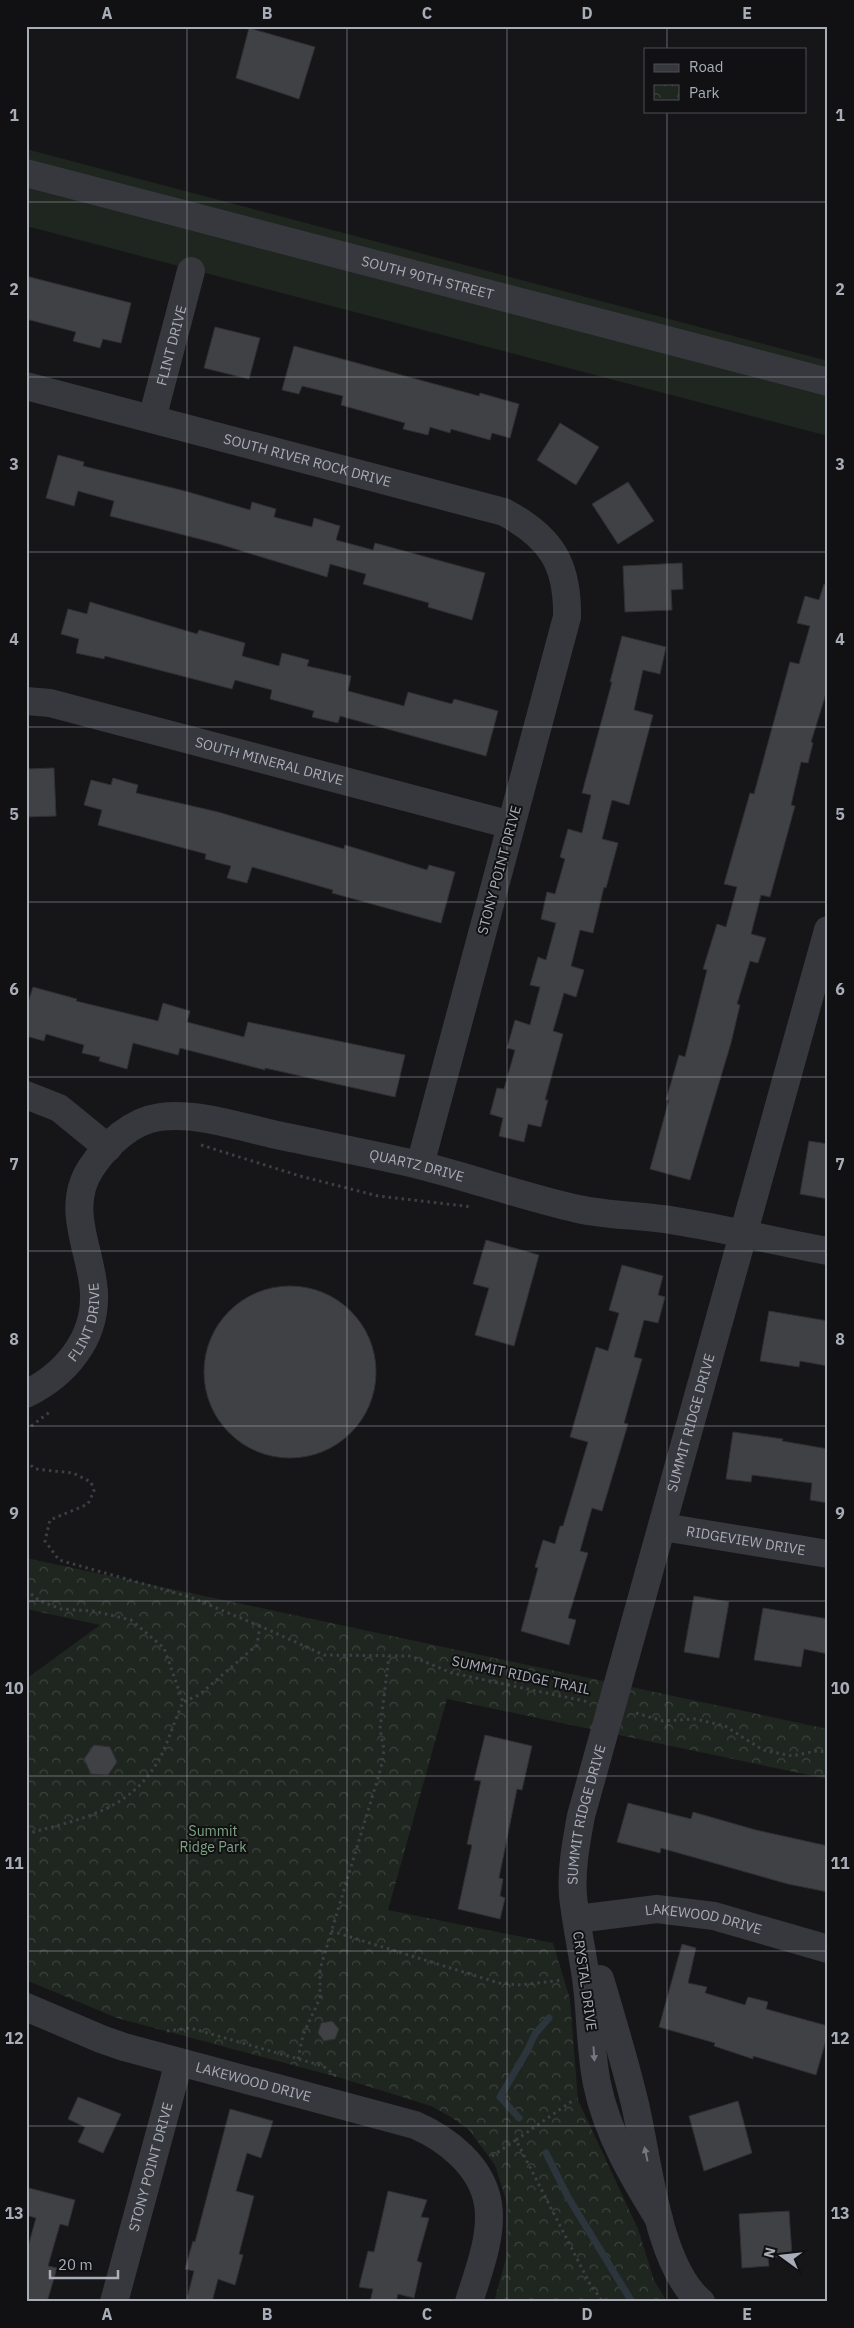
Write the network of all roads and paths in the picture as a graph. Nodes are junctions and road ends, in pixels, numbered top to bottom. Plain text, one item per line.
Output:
1 (26, 173) edge
2 (191, 272) dead end
3 (828, 382) edge
4 (26, 386) edge
5 (152, 419) junction
6 (563, 573) joint
7 (26, 700) edge
8 (511, 826) junction
9 (828, 930) edge
10 (26, 1095) edge
11 (193, 1144) dead end
12 (108, 1148) junction
13 (420, 1165) junction
14 (481, 1208) dead end
15 (744, 1235) junction
16 (828, 1250) edge
17 (27, 1394) edge
18 (57, 1406) dead end
19 (26, 1430) edge
20 (26, 1461) edge
21 (662, 1527) junction
22 (828, 1554) edge
23 (26, 1590) edge
24 (260, 1626) junction
25 (389, 1656) junction
26 (183, 1702) junction
27 (613, 1706) junction
28 (828, 1752) edge
29 (26, 1834) edge
30 (577, 1919) junction
31 (331, 1932) junction
32 (828, 1949) edge
33 (565, 1980) dead end
34 (26, 2007) edge
35 (298, 2059) dead end
36 (179, 2062) junction
37 (597, 2084) junction
38 (516, 2140) dead end
39 (659, 2218) junction
40 (114, 2302) edge
41 (469, 2302) edge
42 (701, 2302) edge

1 - 3 street, SOUTH 90TH STREET
2 - 5 street, FLINT DRIVE
4 - 5 street, SOUTH RIVER ROCK DRIVE
5 - 6 street, SOUTH RIVER ROCK DRIVE
6 - 8 street, STONY POINT DRIVE
7 - 8 street, SOUTH MINERAL DRIVE
8 - 13 street, STONY POINT DRIVE
9 - 15 street, SUMMIT RIDGE DRIVE
10 - 12 street
11 - 14 path
12 - 13 street, QUARTZ DRIVE
12 - 17 street, FLINT DRIVE
13 - 15 street, QUARTZ DRIVE
15 - 16 street, QUARTZ DRIVE
15 - 21 street, SUMMIT RIDGE DRIVE
18 - 19 path
20 - 24 path, SUMMIT RIDGE TRAIL
21 - 22 street, RIDGEVIEW DRIVE
21 - 27 street, SUMMIT RIDGE DRIVE
23 - 26 path
24 - 25 path, SUMMIT RIDGE TRAIL
24 - 26 path
25 - 27 path, SUMMIT RIDGE TRAIL
25 - 31 path
26 - 29 path
27 - 28 path, SUMMIT RIDGE TRAIL
27 - 30 street, SUMMIT RIDGE DRIVE
30 - 32 street, LAKEWOOD DRIVE
30 -> 37 street, CRYSTAL DRIVE
39 -> 30 street, CRYSTAL DRIVE
31 - 33 path
31 - 35 path
34 - 36 street, LAKEWOOD DRIVE
36 - 40 street, STONY POINT DRIVE
36 - 41 street, LAKEWOOD DRIVE
37 - 38 path
37 - 39 street, CRYSTAL DRIVE
39 - 42 street, CRYSTAL DRIVE

